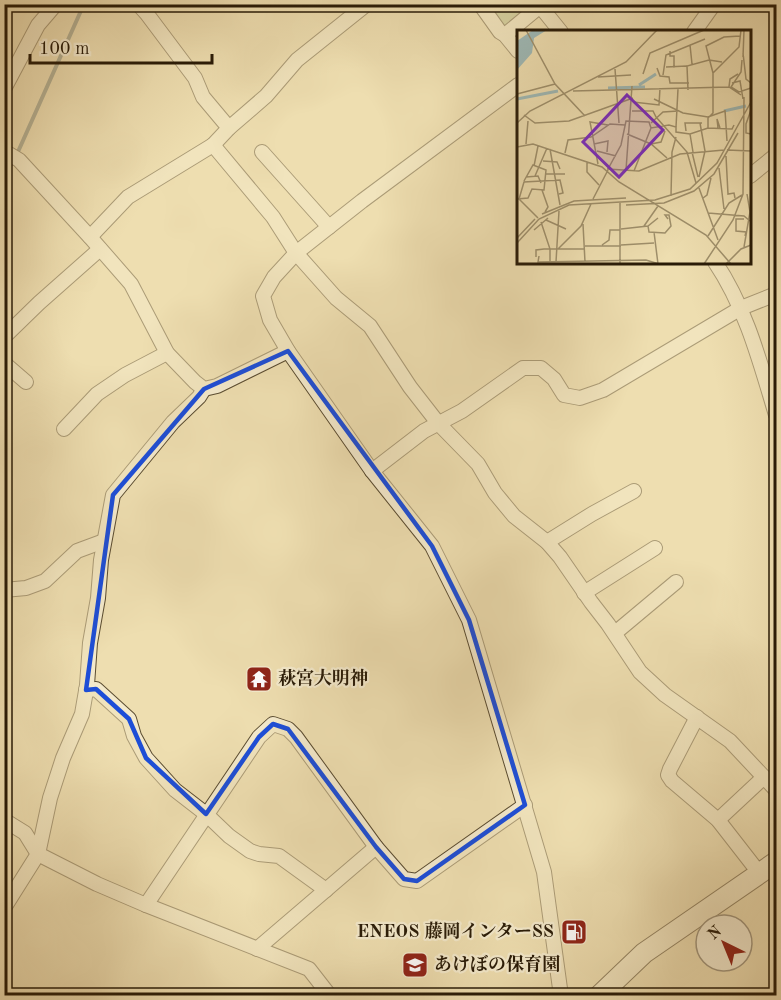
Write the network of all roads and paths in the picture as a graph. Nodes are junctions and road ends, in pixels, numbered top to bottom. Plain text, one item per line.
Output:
1 (56, 4) edge
2 (367, 4) edge
3 (480, 4) edge
4 (714, 4) edge
5 (540, 5) edge
6 (147, 8) edge
7 (559, 30) edge
8 (695, 30) edge
9 (505, 35) junction
10 (517, 49) edge
11 (517, 86) edge
12 (4, 89) edge
13 (229, 128) junction
14 (213, 145) junction
15 (4, 151) edge
16 (262, 152) dead end
17 (777, 155) edge
18 (751, 175) edge
19 (329, 227) junction
20 (90, 237) junction
21 (100, 249) junction
22 (296, 253) junction
23 (716, 264) edge
24 (777, 294) edge
25 (741, 308) junction
26 (4, 337) edge
27 (288, 351) junction
28 (167, 353) junction
29 (4, 363) edge
30 (26, 382) dead end
31 (204, 389) junction
32 (777, 415) edge
33 (438, 423) junction
34 (64, 429) dead end
35 (372, 471) junction
36 (634, 491) dead end
37 (104, 541) junction
38 (547, 542) junction
39 (655, 548) dead end
40 (676, 582) dead end
41 (4, 591) edge
42 (584, 593) junction
43 (615, 633) junction
44 (86, 690) junction
45 (697, 717) junction
46 (764, 777) junction
47 (777, 790) edge
48 (525, 805) junction
49 (206, 814) junction
50 (4, 820) edge
51 (718, 820) junction
52 (376, 847) junction
53 (38, 854) junction
54 (777, 862) edge
55 (760, 874) junction
56 (326, 890) junction
57 (146, 905) junction
58 (4, 908) edge
59 (257, 950) junction
60 (330, 996) edge
61 (561, 996) edge
62 (599, 996) edge

1 - 12 street
2 - 13 street
3 - 9 street
4 - 8 street
5 - 7 street
5 - 9 street
6 - 13 street
9 - 10 street
11 - 19 street
13 - 14 street
14 - 20 street
14 - 22 street
15 - 20 street
16 - 19 street
17 - 18 street
19 - 22 street
20 - 21 street
21 - 26 street
21 - 28 street
22 - 27 street
22 - 33 street
23 - 25 street
24 - 25 street
25 - 32 street
25 - 33 street
27 - 31 street
27 - 35 street
28 - 31 street
28 - 34 street
29 - 30 street
31 - 37 street
33 - 35 street
33 - 38 street
35 - 48 street
36 - 38 street
37 - 41 street
37 - 44 street
38 - 42 street
39 - 42 street
40 - 43 street
42 - 43 street
43 - 45 street
44 - 49 street
44 - 53 street
45 - 46 street
45 - 51 street
46 - 47 street
46 - 51 street
48 - 52 street
48 - 61 street
49 - 52 street
49 - 56 street
49 - 57 street
50 - 53 street
51 - 55 street
52 - 56 street
53 - 57 street
53 - 58 street
54 - 55 main road
55 - 62 main road
56 - 59 street
57 - 59 street
59 - 60 street

